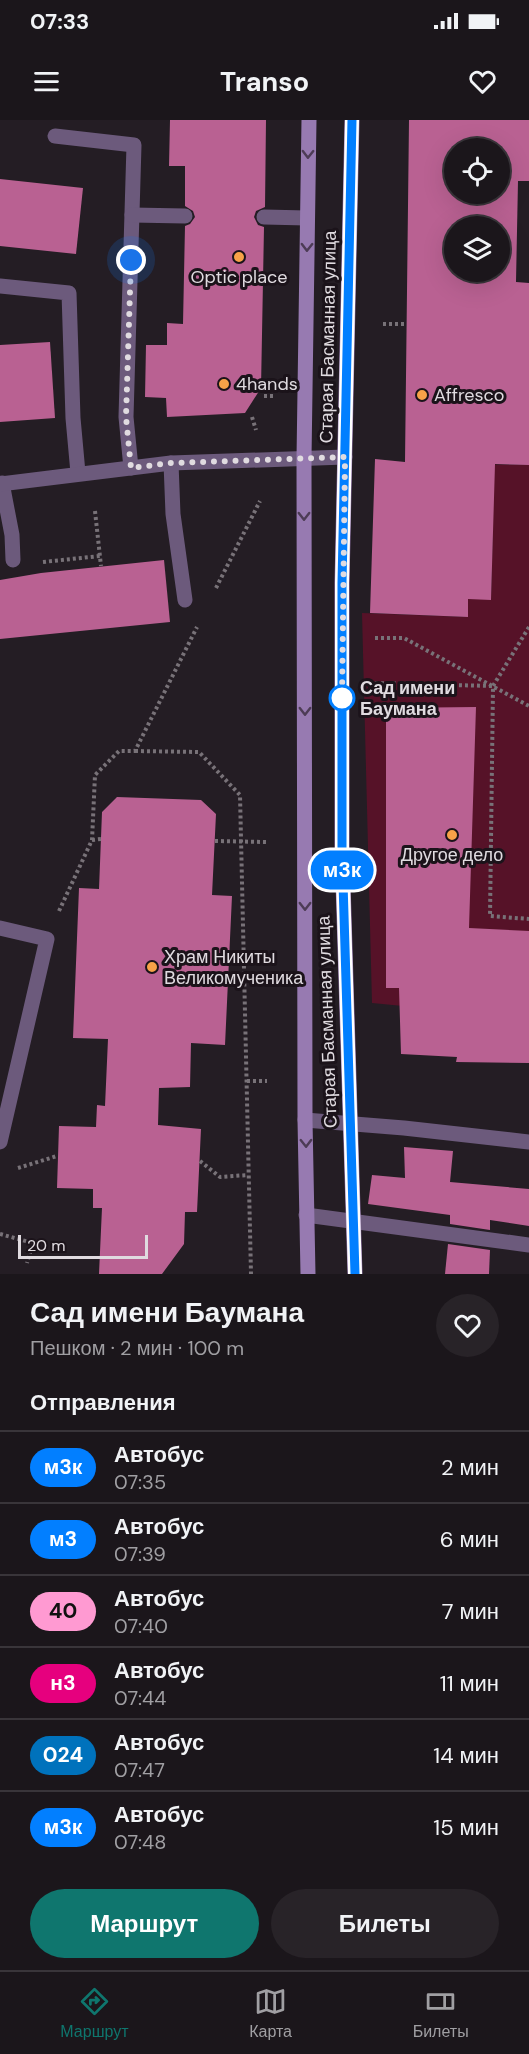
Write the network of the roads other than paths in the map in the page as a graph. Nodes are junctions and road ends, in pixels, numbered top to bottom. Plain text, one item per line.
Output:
1 (309, 120) edge
2 (352, 120) edge
3 (55, 136) dead end
4 (132, 215) junction
5 (185, 216) dead end
6 (264, 217) dead end
7 (307, 218) junction
8 (0, 286) edge
9 (345, 457) junction
10 (304, 458) junction
11 (171, 463) junction
12 (131, 468) junction
13 (78, 473) junction
14 (1, 484) edge
15 (13, 560) dead end
16 (185, 600) dead end
17 (0, 928) edge
18 (305, 1120) junction
19 (350, 1123) junction
20 (0, 1142) edge
21 (529, 1142) edge
22 (306, 1215) junction
23 (354, 1221) junction
24 (529, 1245) edge
25 (308, 1274) edge
26 (355, 1274) edge

1 -> 7 main road, Старая Басманная улица
2 - 9 main road, Старая Басманная улица
3 - 4 street
4 - 5 street
4 - 12 street
6 - 7 street
7 -> 10 main road, Старая Басманная улица
8 - 13 street
9 - 10 street
9 - 19 main road, Старая Басманная улица
10 - 11 street
10 -> 18 main road, Старая Басманная улица
11 - 12 street
11 - 16 street
12 - 13 street
13 - 14 street
14 - 15 street
17 - 20 street
18 - 19 street
18 -> 22 main road, Старая Басманная улица
19 - 21 street
19 - 23 main road, Старая Басманная улица
22 - 23 street
22 - 25 main road, Старая Басманная улица
23 - 24 street
23 - 26 main road, Старая Басманная улица

